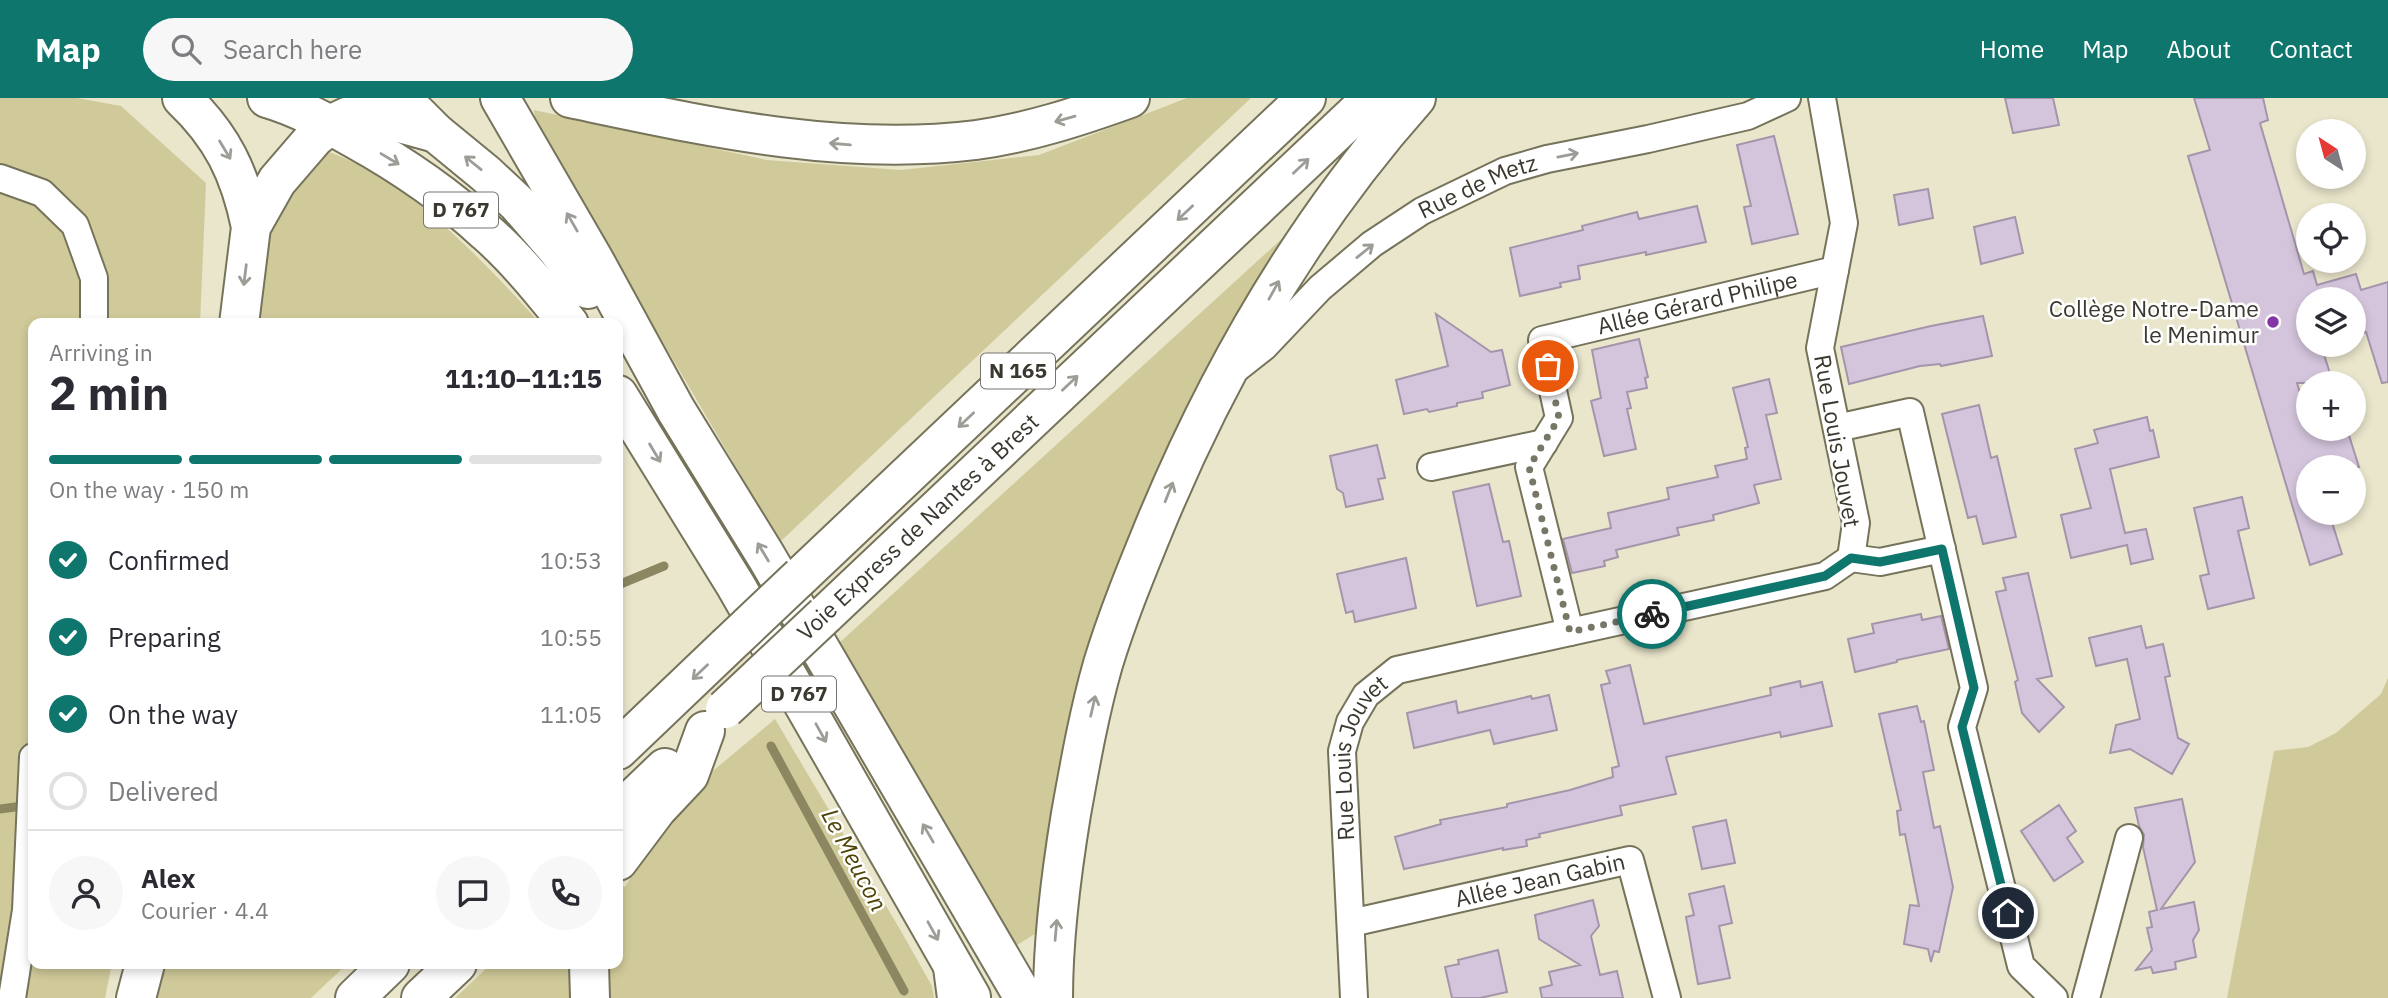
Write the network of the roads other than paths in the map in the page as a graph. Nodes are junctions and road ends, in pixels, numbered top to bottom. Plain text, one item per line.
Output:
1 (181, 98) edge
2 (267, 98) edge
3 (393, 98) edge
4 (500, 98) edge
5 (570, 98) edge
6 (1130, 98) edge
7 (1306, 98) edge
8 (1372, 98) edge
9 (1416, 98) edge
10 (1787, 98) edge
11 (1822, 98) edge
12 (330, 125) junction
13 (436, 133) junction
14 (0, 178) edge
15 (251, 227) junction
16 (1835, 270) junction
17 (94, 318) edge
18 (240, 318) edge
19 (564, 318) edge
20 (610, 318) edge
21 (623, 336) edge
22 (1224, 379) junction
23 (623, 403) edge
24 (676, 410) junction
25 (1837, 428) junction
26 (1544, 443) junction
27 (1431, 467) dead end
28 (1942, 549) junction
29 (1851, 558) junction
30 (1570, 632) junction
31 (715, 720) junction
32 (623, 745) edge
33 (623, 808) edge
34 (2129, 838) dead end
35 (623, 854) edge
36 (28, 872) edge
37 (1351, 923) junction
38 (144, 969) edge
39 (385, 969) edge
40 (452, 969) edge
41 (589, 969) edge
42 (961, 988) edge
43 (12, 998) edge
44 (136, 998) edge
45 (355, 998) edge
46 (421, 998) edge
47 (590, 998) edge
48 (1024, 998) edge
49 (1053, 998) edge
50 (1354, 998) edge
51 (1667, 998) edge
52 (2054, 998) edge
53 (2086, 998) edge

1 -> 15 main road
2 - 12 main road, D 767
3 - 13 main road, D 767
24 -> 4 main road
6 -> 5 main road
7 -> 32 main road, Voie Express de Nantes à Brest / N 165, bridge
31 -> 8 main road, Voie Express de Nantes à Brest / N 165, bridge
22 -> 9 main road
22 -> 10 street, Rue de Metz
11 - 16 street, Rue Louis Jouvet
12 - 13 main road
12 - 15 main road
12 -> 19 main road, D 767
20 -> 13 main road, D 767
14 - 17 street
15 -> 18 main road
16 - 25 street, Rue Louis Jouvet
16 - 26 street, Allée Gérard Philipe
21 - 24 main road, D 767
49 -> 22 main road
23 -> 42 main road, D 767
48 -> 24 main road, D 767
25 - 28 street
25 - 29 street, Rue Louis Jouvet
26 - 27 street
26 - 30 street, Allée Gérard Philipe
28 - 29 street
28 - 52 street
29 - 30 street, Rue Louis Jouvet
30 - 37 street, Rue Louis Jouvet
31 - 33 main road, Voie Express de Nantes à Brest / N 165
31 - 35 main road
34 - 53 street
36 - 43 street
37 - 50 street, Rue Louis Jouvet
37 - 51 street, Allée Jean Gabin
38 - 44 main road
39 - 45 main road
40 - 46 main road
41 - 47 main road

